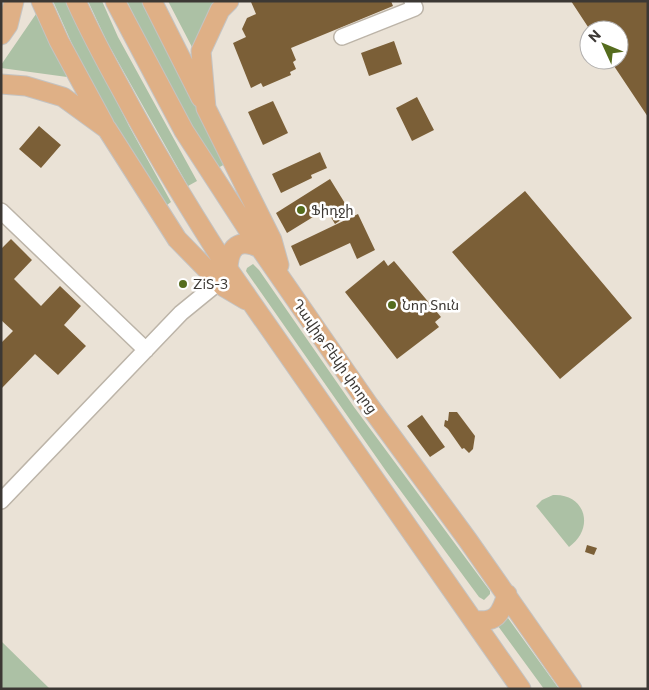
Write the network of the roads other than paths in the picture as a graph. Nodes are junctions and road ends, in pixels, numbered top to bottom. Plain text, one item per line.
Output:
1 (14, 1) edge
2 (41, 1) edge
3 (76, 1) edge
4 (152, 1) edge
5 (229, 1) edge
6 (412, 1) edge
7 (116, 5) edge
8 (1, 35) edge
9 (342, 37) dead end
10 (1, 84) edge
11 (206, 108) junction
12 (107, 129) junction
13 (1, 211) edge
14 (260, 248) junction
15 (223, 275) junction
16 (284, 283) junction
17 (146, 350) junction
18 (1, 501) edge
19 (506, 594) junction
20 (473, 620) junction
21 (521, 689) edge
22 (572, 689) edge

1 - 8 main road
2 - 12 main road
3 - 15 main road
4 - 11 main road
5 - 11 main road
6 - 9 lane
7 - 14 main road, Դավիթ Բեկի փողոց
10 - 12 main road
11 - 16 main road
12 - 15 main road
13 - 17 lane
14 - 15 main road
14 - 16 main road, Դավիթ Բեկի փողոց
15 - 17 lane
15 - 20 main road
16 - 19 main road, Դավիթ Բեկի փողոց
17 - 18 lane
19 - 20 main road
19 - 22 main road, Դավիթ Բեկի փողոց
20 - 21 main road

